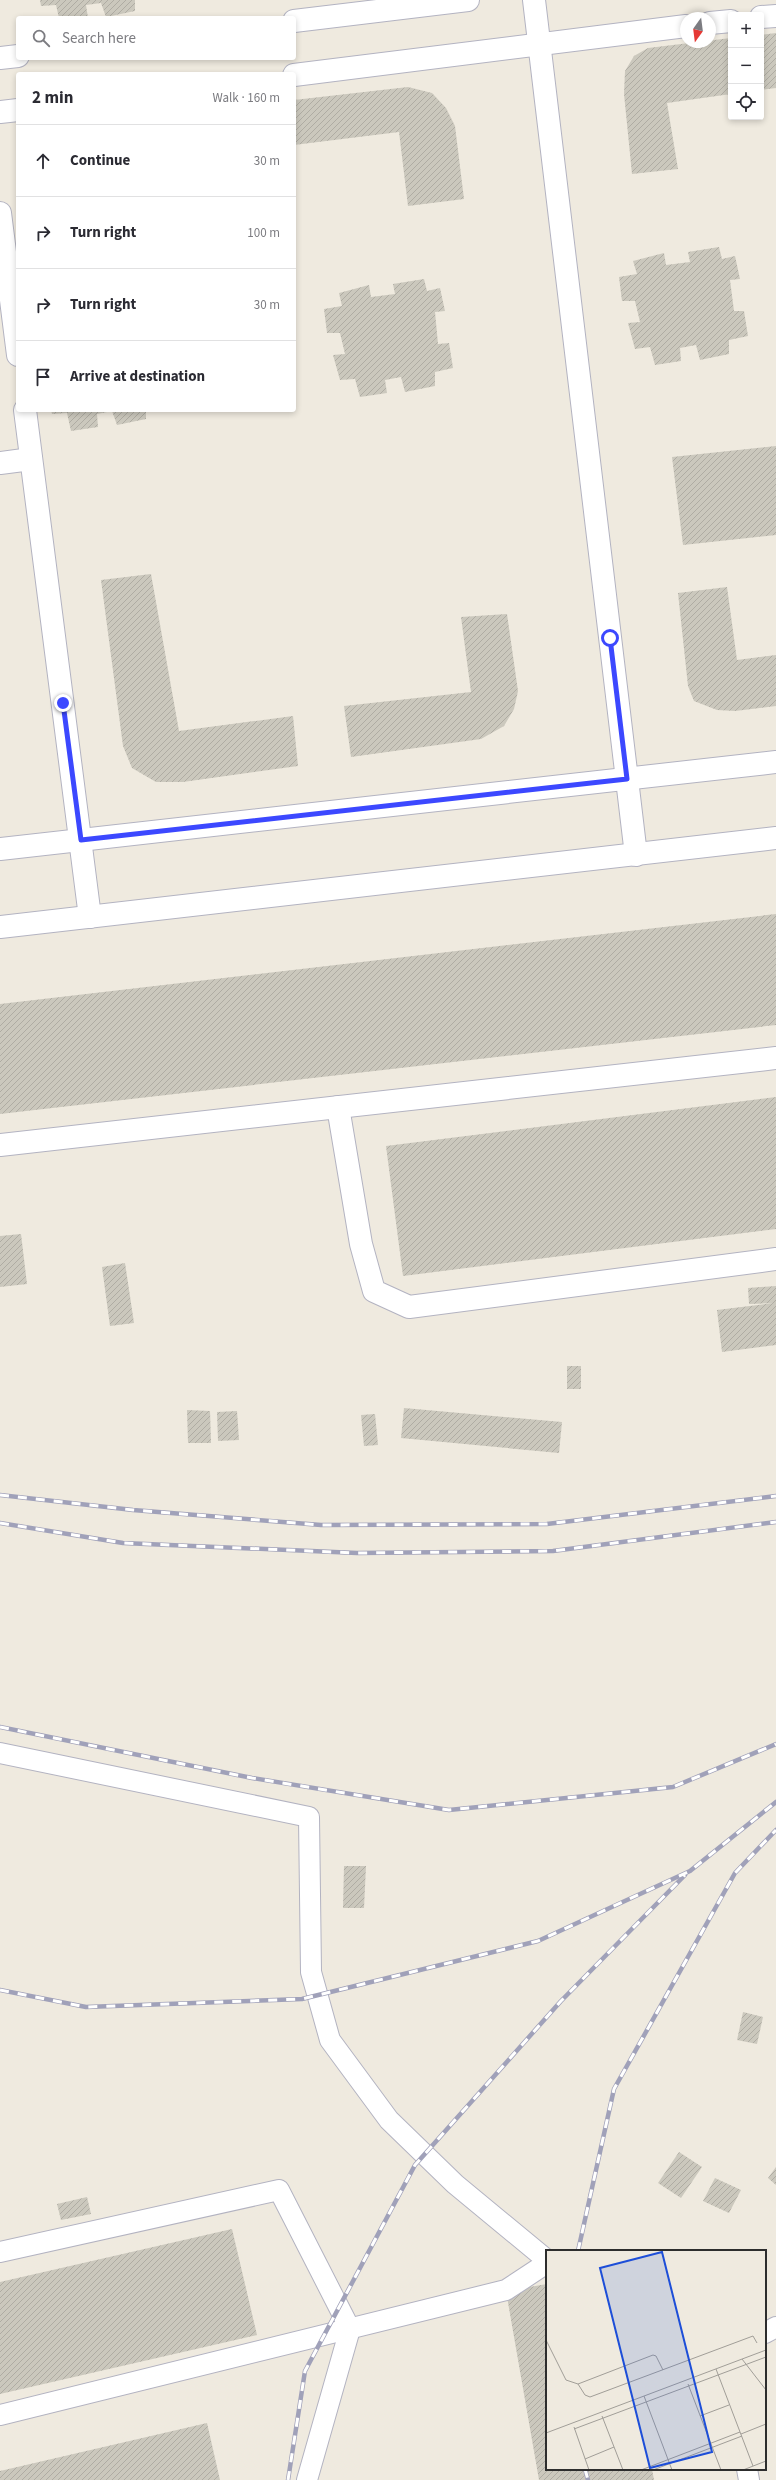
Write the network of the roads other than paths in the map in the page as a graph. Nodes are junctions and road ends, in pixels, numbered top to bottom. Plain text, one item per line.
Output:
1 (468, 0) edge
2 (534, 0) edge
3 (776, 16) edge
4 (764, 17) edge
5 (728, 21) edge
6 (296, 22) edge
7 (716, 23) edge
8 (680, 27) edge
9 (539, 44) junction
10 (16, 56) edge
11 (0, 58) edge
12 (296, 75) edge
13 (16, 110) edge
14 (0, 112) edge
15 (0, 213) edge
16 (16, 339) edge
17 (25, 412) edge
18 (31, 459) junction
19 (0, 463) edge
20 (776, 762) edge
21 (627, 779) junction
22 (776, 838) edge
23 (81, 840) junction
24 (0, 849) edge
25 (636, 855) junction
26 (90, 917) junction
27 (0, 927) edge
28 (776, 1058) edge
29 (338, 1107) junction
30 (0, 1146) edge
31 (776, 1259) edge
32 (0, 1753) edge
33 (0, 2252) edge
34 (546, 2259) edge
35 (546, 2264) edge
36 (776, 2327) edge
37 (350, 2329) junction
38 (766, 2332) edge
39 (0, 2415) edge
40 (747, 2470) edge
41 (307, 2480) edge
42 (749, 2480) edge

1 - 6 street
2 - 9 street
3 - 4 street
5 - 7 street
8 - 9 street
9 - 12 street
9 - 21 street
10 - 11 street
13 - 14 street
15 - 16 street
17 - 18 street
18 - 19 street
18 - 23 street
20 - 21 street
21 - 23 street
21 - 25 street
22 - 25 street
23 - 24 street
23 - 26 street
25 - 26 street
26 - 27 street
28 - 29 street
29 - 30 street
29 - 31 street
32 - 34 lane
33 - 37 lane
35 - 37 lane
36 - 38 lane
37 - 39 lane
37 - 41 lane
40 - 42 lane

